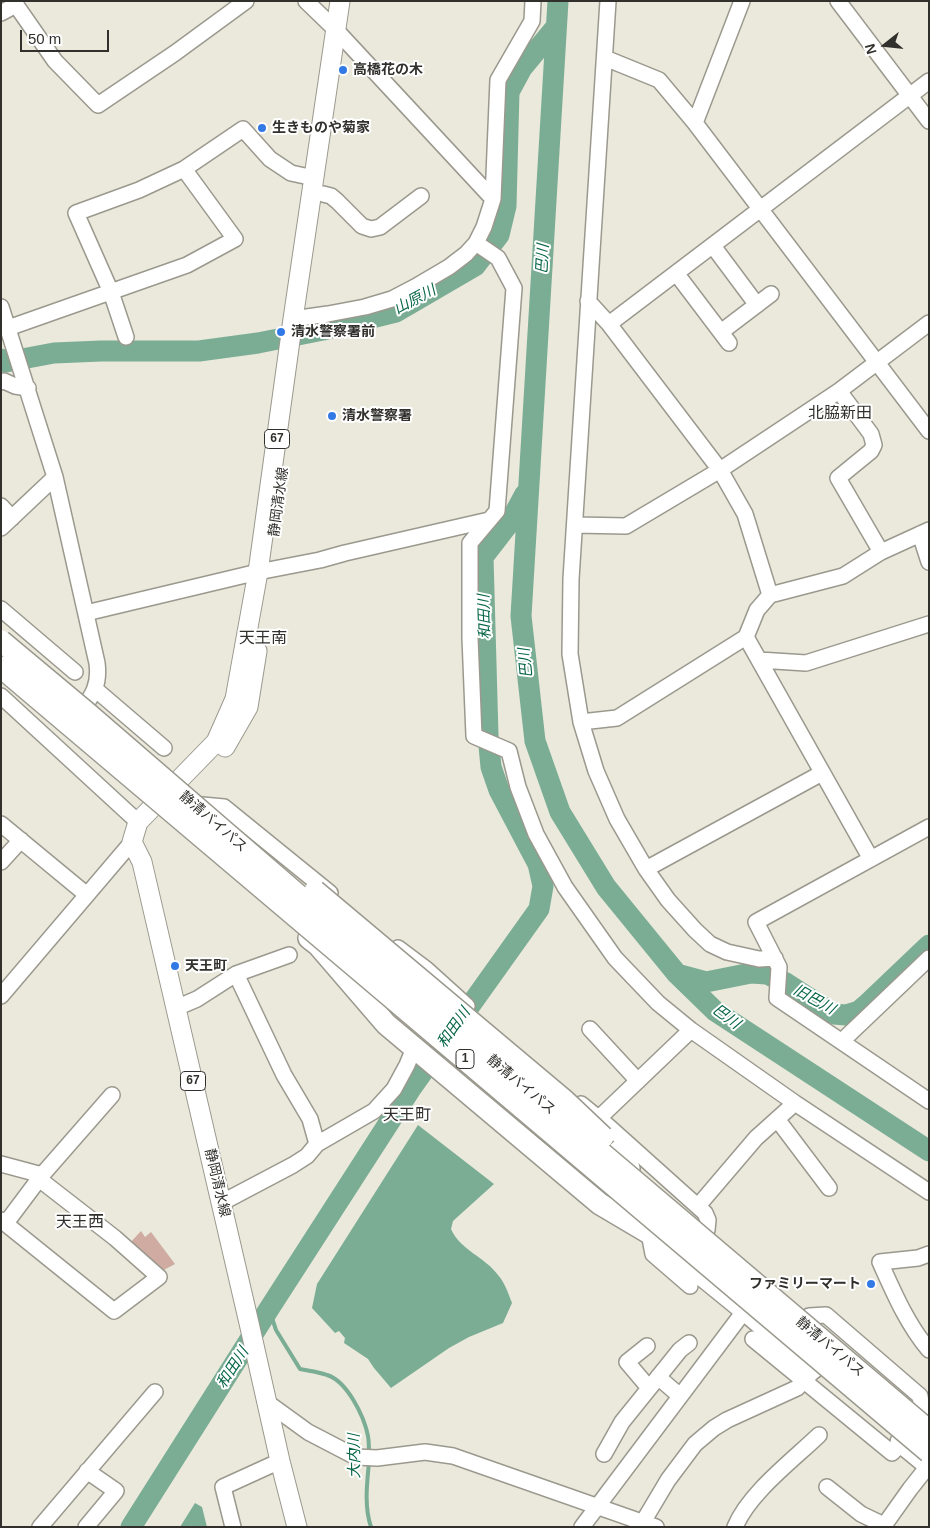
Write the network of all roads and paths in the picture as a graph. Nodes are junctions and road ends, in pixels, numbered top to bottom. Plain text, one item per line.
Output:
1 (246, 1) edge
2 (306, 1) edge
3 (340, 1) edge
4 (351, 1) edge
5 (533, 1) edge
6 (608, 1) edge
7 (742, 1) edge
8 (838, 1) edge
9 (16, 3) edge
10 (1, 13) edge
11 (341, 35) junction
12 (605, 58) junction
13 (929, 81) edge
14 (909, 95) junction
15 (929, 121) edge
16 (695, 123) junction
17 (184, 169) junction
18 (318, 186) junction
19 (421, 196) dead end
20 (493, 199) junction
21 (760, 210) junction
22 (476, 243) junction
23 (713, 246) junction
24 (676, 273) junction
25 (111, 292) junction
26 (771, 294) dead end
27 (588, 301) junction
28 (757, 305) junction
29 (1, 307) edge
30 (299, 319) junction
31 (929, 323) edge
32 (609, 324) junction
33 (8, 328) junction
34 (126, 337) dead end
35 (11, 348) edge
36 (876, 364) junction
37 (1, 382) edge
38 (27, 383) junction
39 (839, 391) junction
40 (929, 431) edge
41 (720, 470) junction
42 (55, 477) junction
43 (1, 506) edge
44 (12, 518) junction
45 (489, 520) junction
46 (575, 525) junction
47 (1, 528) edge
48 (925, 532) edge
49 (881, 552) junction
50 (929, 562) edge
51 (264, 570) junction
52 (770, 595) junction
53 (1, 609) edge
54 (86, 613) junction
55 (929, 624) edge
56 (746, 637) junction
57 (1, 641) edge
58 (1, 648) edge
59 (759, 660) junction
60 (1, 667) edge
61 (75, 672) dead end
62 (1, 676) edge
63 (95, 689) junction
64 (3, 699) edge
65 (78, 716) junction
66 (581, 722) junction
67 (164, 748) dead end
68 (822, 773) junction
69 (171, 801) junction
70 (138, 822) junction
71 (1, 824) edge
72 (929, 827) edge
73 (21, 840) junction
74 (132, 842) junction
75 (871, 859) junction
76 (1, 862) edge
77 (646, 870) junction
78 (87, 895) junction
79 (289, 955) dead end
80 (929, 958) edge
81 (777, 963) junction
82 (236, 974) junction
83 (1, 996) edge
84 (176, 1008) junction
85 (590, 1029) dead end
86 (691, 1030) junction
87 (842, 1041) junction
88 (414, 1048) junction
89 (638, 1081) junction
90 (925, 1092) edge
91 (112, 1095) dead end
92 (795, 1103) junction
93 (598, 1118) junction
94 (778, 1118) junction
95 (317, 1144) junction
96 (624, 1160) junction
97 (1, 1164) edge
98 (40, 1177) junction
99 (829, 1188) dead end
100 (929, 1192) edge
101 (221, 1203) junction
102 (698, 1206) junction
103 (3, 1221) edge
104 (707, 1230) junction
105 (649, 1233) junction
106 (929, 1254) edge
107 (767, 1280) junction
108 (690, 1286) dead end
109 (744, 1310) junction
110 (753, 1339) dead end
111 (689, 1343) dead end
112 (646, 1346) dead end
113 (929, 1350) edge
114 (809, 1375) junction
115 (654, 1382) junction
116 (155, 1392) dead end
117 (680, 1396) junction
118 (268, 1402) junction
119 (927, 1422) edge
120 (819, 1435) dead end
121 (929, 1452) edge
122 (604, 1454) dead end
123 (280, 1461) junction
124 (929, 1465) edge
125 (87, 1471) junction
126 (827, 1487) dead end
127 (598, 1506) junction
128 (649, 1524) edge
129 (883, 1526) edge
130 (40, 1527) edge
131 (86, 1527) edge
132 (233, 1527) edge
133 (297, 1527) edge
134 (582, 1527) edge
135 (735, 1527) edge

1 - 9 street
2 - 11 street
3 - 11 main road, 静岡清水線 / 67
4 - 11 main road, 静岡清水線 / 67
5 - 20 street
6 - 12 street
7 - 16 street
8 - 14 street
9 - 10 street
11 - 18 main road, 静岡清水線 / 67
11 - 20 street
12 - 16 street
12 - 27 street
13 - 14 street
14 - 15 street
14 - 21 street
16 - 21 street
17 - 18 street
17 - 25 street
17 - 25 street
18 - 19 street
18 - 30 main road, 静岡清水線 / 67
20 - 22 street
21 - 23 street
21 - 36 street
22 - 30 street
22 - 45 street
23 - 24 street
23 - 28 street
24 - 28 street
24 - 32 street
25 - 33 street
25 - 34 street
26 - 28 street
27 - 32 street
27 - 46 street
29 - 33 street
30 - 51 main road, 静岡清水線 / 67
31 - 36 street
32 - 41 street
33 - 35 street
35 - 38 street
36 - 39 street
36 - 40 street
37 - 38 street
38 - 42 street
39 - 41 street
39 - 49 street
41 - 46 street
41 - 52 street
42 - 44 street
42 - 54 street
43 - 44 street
44 - 47 street
45 - 51 street
45 - 86 street
46 - 66 street
48 - 49 street
48 - 50 street
49 - 52 street
51 - 54 street
51 - 69 main road, 静岡清水線 / 67
52 - 56 street
53 - 61 street
54 - 63 street
55 - 59 street
56 - 59 street
56 - 66 street
57 - 65 highway, 静清バイパス / 1, bridge
58 - 65 highway
59 - 68 street
60 - 65 highway, 静清バイパス / 1, bridge
62 - 69 highway
63 - 65 street
63 - 67 street
64 - 70 street
65 - 69 highway
65 - 96 highway, bridge
65 - 105 highway, bridge
65 - 119 highway, 静清バイパス / 1, bridge
65 - 121 highway, 静清バイパス / 1, bridge
66 - 77 street
68 - 75 street
68 - 77 street
69 - 70 main road, 静岡清水線 / 67
69 - 74 main road, 静岡清水線 / 67
69 - 88 highway
69 - 93 street
69 - 96 highway
70 - 74 main road, 静岡清水線 / 67
71 - 73 street
72 - 75 street
73 - 76 street
73 - 78 street
74 - 78 street
74 - 84 main road, 静岡清水線 / 67
75 - 81 street
77 - 81 street
78 - 83 street
79 - 82 street
80 - 87 street
81 - 87 street
82 - 84 street
82 - 95 street
84 - 101 main road, 静岡清水線 / 67
85 - 89 street
86 - 89 street
86 - 92 street
87 - 90 street
88 - 95 street
88 - 105 highway
89 - 93 street
91 - 98 street
92 - 94 street
92 - 100 street
93 - 102 street
94 - 99 street
94 - 102 street
95 - 101 street
96 - 104 highway
97 - 98 street
98 - 103 street
98 - 103 street
101 - 118 main road, 静岡清水線 / 67
102 - 104 street
104 - 107 highway
105 - 108 street
105 - 109 highway
106 - 113 street
107 - 109 street
107 - 119 highway
109 - 114 highway
109 - 117 street
110 - 114 street
111 - 115 street
112 - 115 street
114 - 124 highway
114 - 128 street
115 - 117 street
115 - 122 street
116 - 125 street
117 - 127 street
118 - 123 main road, 静岡清水線 / 67
118 - 127 street
120 - 135 street
123 - 132 street
123 - 133 main road, 静岡清水線 / 67
124 - 129 street
125 - 130 street
125 - 131 street
126 - 129 street
127 - 128 street
127 - 134 street

